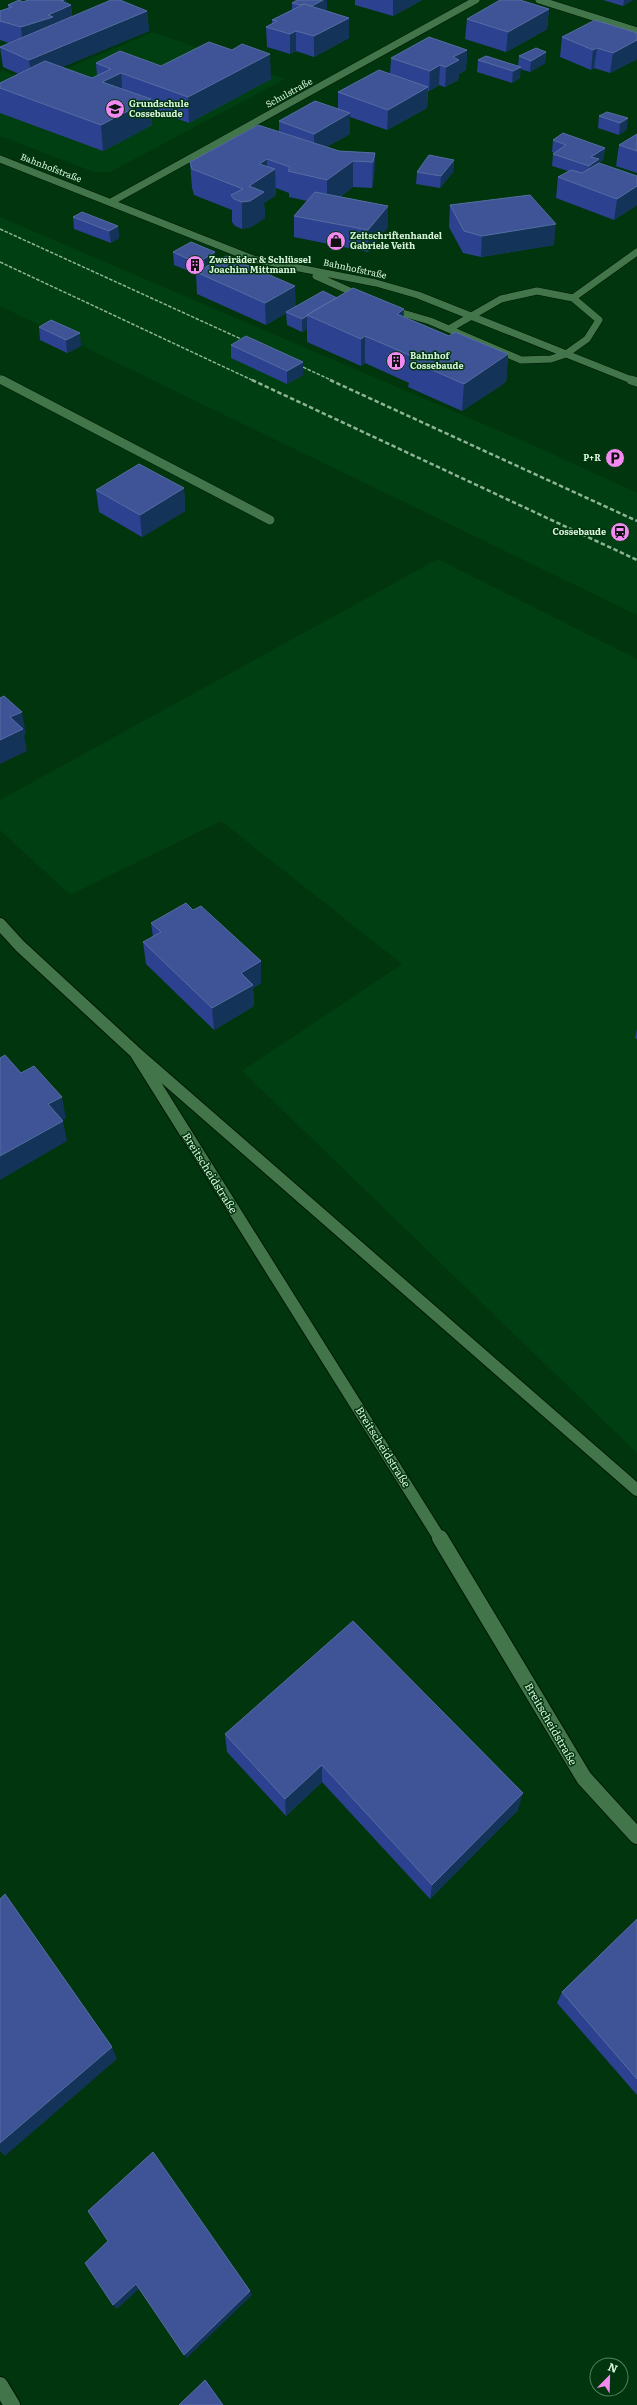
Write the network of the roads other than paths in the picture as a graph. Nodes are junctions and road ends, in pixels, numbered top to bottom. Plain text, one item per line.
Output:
1 (476, 0) edge
2 (539, 0) edge
3 (637, 31) edge
4 (0, 159) edge
5 (111, 202) junction
6 (637, 252) edge
7 (296, 268) junction
8 (573, 298) junction
9 (471, 316) junction
10 (449, 329) junction
11 (566, 354) junction
12 (0, 379) edge
13 (637, 382) edge
14 (270, 520) dead end
15 (0, 924) edge
16 (135, 1052) junction
17 (637, 1490) edge
18 (637, 1836) edge
19 (0, 2385) edge
20 (12, 2405) edge

1 - 5 street, Schulstraße
2 - 3 street
4 - 5 street, Bahnhofstraße
5 - 7 street, Bahnhofstraße
6 - 8 street
7 - 9 street, Bahnhofstraße
7 - 10 street
8 - 9 street
8 - 11 street
9 - 10 street
9 - 11 street, Bahnhofstraße
10 - 11 street
11 - 13 street, Bahnhofstraße
12 - 14 street
15 - 16 street, Breitscheidstraße
16 - 17 street, Breitscheidstraße
16 - 18 street, Breitscheidstraße
19 - 20 street

